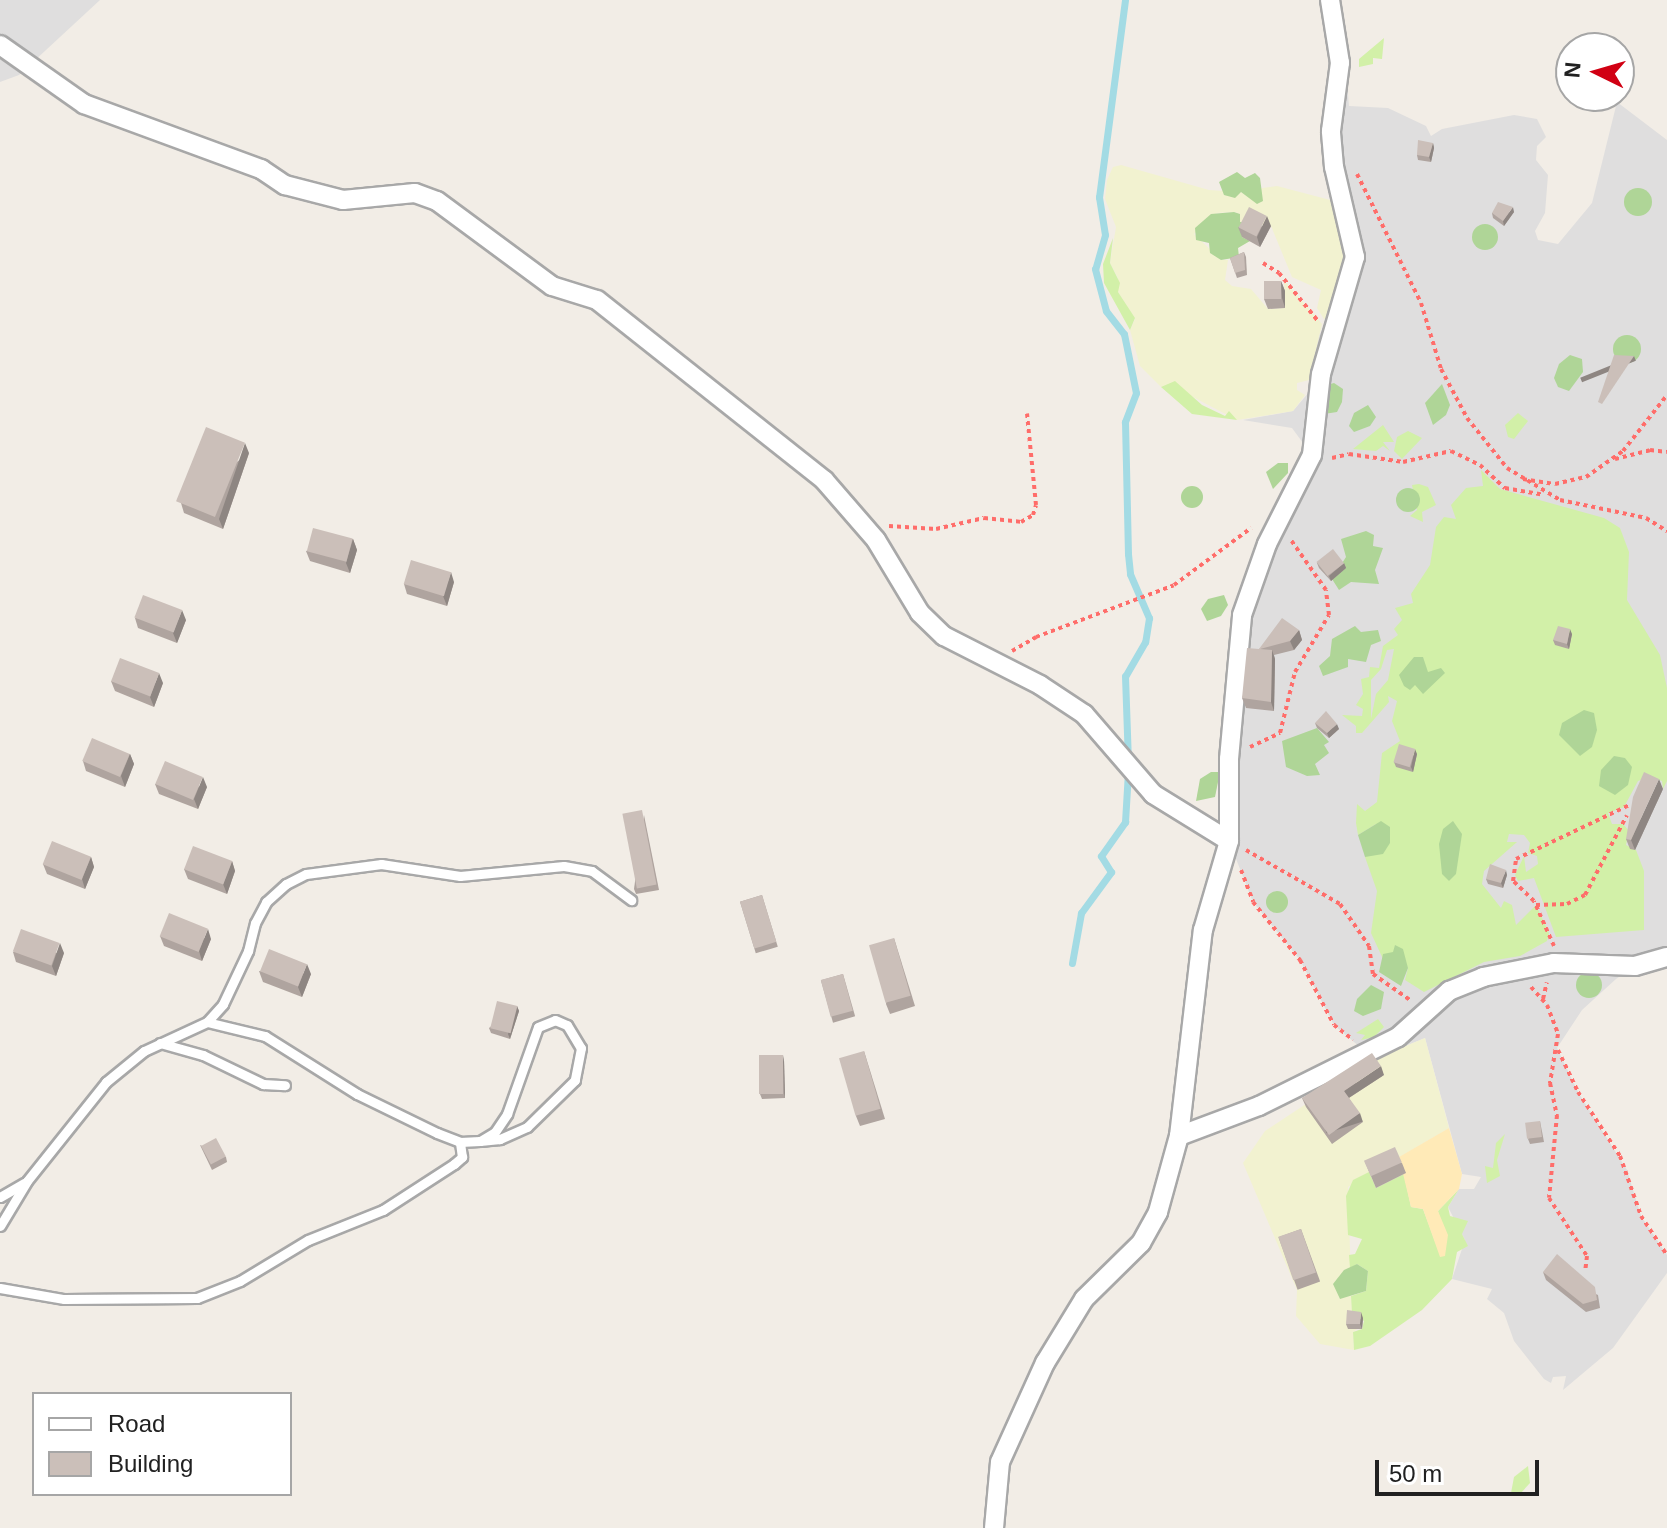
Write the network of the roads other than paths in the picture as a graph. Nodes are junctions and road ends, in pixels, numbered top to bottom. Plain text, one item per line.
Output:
1 (1330, 0) edge
2 (0, 45) edge
3 (1229, 841) junction
4 (631, 900) dead end
5 (1667, 957) edge
6 (207, 1022) junction
7 (160, 1043) junction
8 (285, 1085) dead end
9 (1179, 1136) junction
10 (480, 1141) junction
11 (460, 1142) junction
12 (27, 1181) junction
13 (0, 1197) edge
14 (0, 1226) edge
15 (0, 1288) edge
16 (994, 1528) edge

1 - 3 street
2 - 3 street
3 - 9 street
4 - 6 lane
5 - 9 street
6 - 7 lane
6 - 11 lane
7 - 8 lane
7 - 12 lane
9 - 16 street
10 - 10 lane
10 - 11 lane
11 - 15 lane
12 - 13 lane
12 - 14 lane

